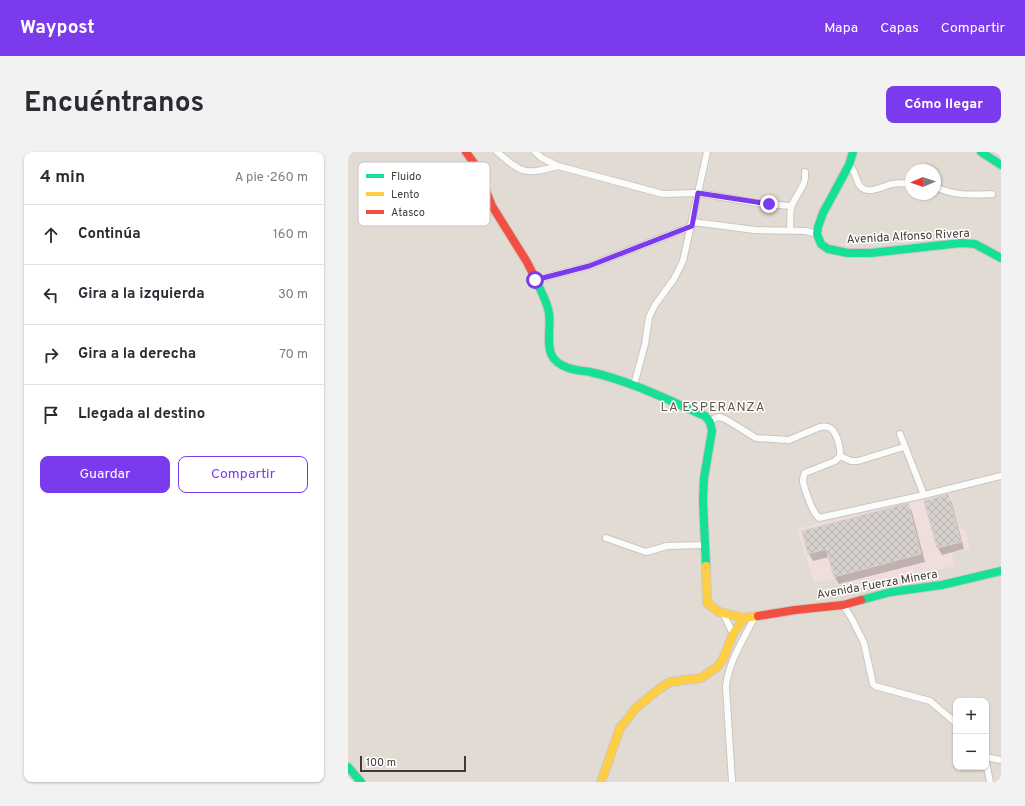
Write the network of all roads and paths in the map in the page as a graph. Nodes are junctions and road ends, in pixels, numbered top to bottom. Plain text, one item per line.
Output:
1 (466, 152) edge
2 (497, 152) edge
3 (535, 152) edge
4 (707, 152) edge
5 (854, 152) edge
6 (981, 152) edge
7 (473, 162) edge
8 (849, 165) junction
9 (1001, 165) edge
10 (558, 166) junction
11 (805, 172) dead end
12 (905, 184) edge
13 (941, 189) edge
14 (698, 193) junction
15 (992, 194) dead end
16 (490, 201) edge
17 (792, 206) junction
18 (692, 224) junction
19 (790, 230) junction
20 (817, 234) junction
21 (1001, 258) edge
22 (535, 280) junction
23 (634, 385) junction
24 (710, 422) junction
25 (900, 434) dead end
26 (904, 447) junction
27 (840, 456) junction
28 (1001, 476) edge
29 (924, 495) junction
30 (606, 538) dead end
31 (704, 545) junction
32 (1001, 571) edge
33 (1001, 574) edge
34 (988, 575) junction
35 (843, 605) junction
36 (723, 613) junction
37 (755, 616) junction
38 (744, 618) junction
39 (733, 634) junction
40 (953, 720) edge
41 (989, 757) edge
42 (1001, 760) edge
43 (348, 767) edge
44 (988, 770) edge
45 (361, 782) edge
46 (601, 782) edge
47 (732, 782) edge
48 (990, 782) edge

1 - 7 street
2 - 10 street
3 - 10 street
4 - 14 street
5 - 8 street
6 - 9 street
8 - 12 street
8 - 20 street
10 - 14 street
11 - 17 street
13 - 15 street
14 - 17 street
14 - 18 street
16 - 22 street
17 - 19 street
18 - 19 street
18 - 22 street
18 - 23 street
19 - 20 street
20 - 21 street, Avenida Alfonso Rivera
22 - 23 street
23 - 24 street
24 - 27 street
24 - 31 street
25 - 26 street
26 - 27 street
26 - 29 street
27 - 29 street
28 - 29 street
30 - 31 street
31 - 36 street
32 - 34 street, Avenida Fuerza Minera
33 - 34 street
34 - 35 street, Avenida Fuerza Minera
35 - 37 street, Avenida Fuerza Minera
35 - 40 street
36 - 38 street
36 - 39 street
37 - 38 street, Avenida Fuerza Minera
37 - 47 street
38 - 39 street
39 - 46 street
41 - 42 street
43 - 45 street
44 - 48 street

